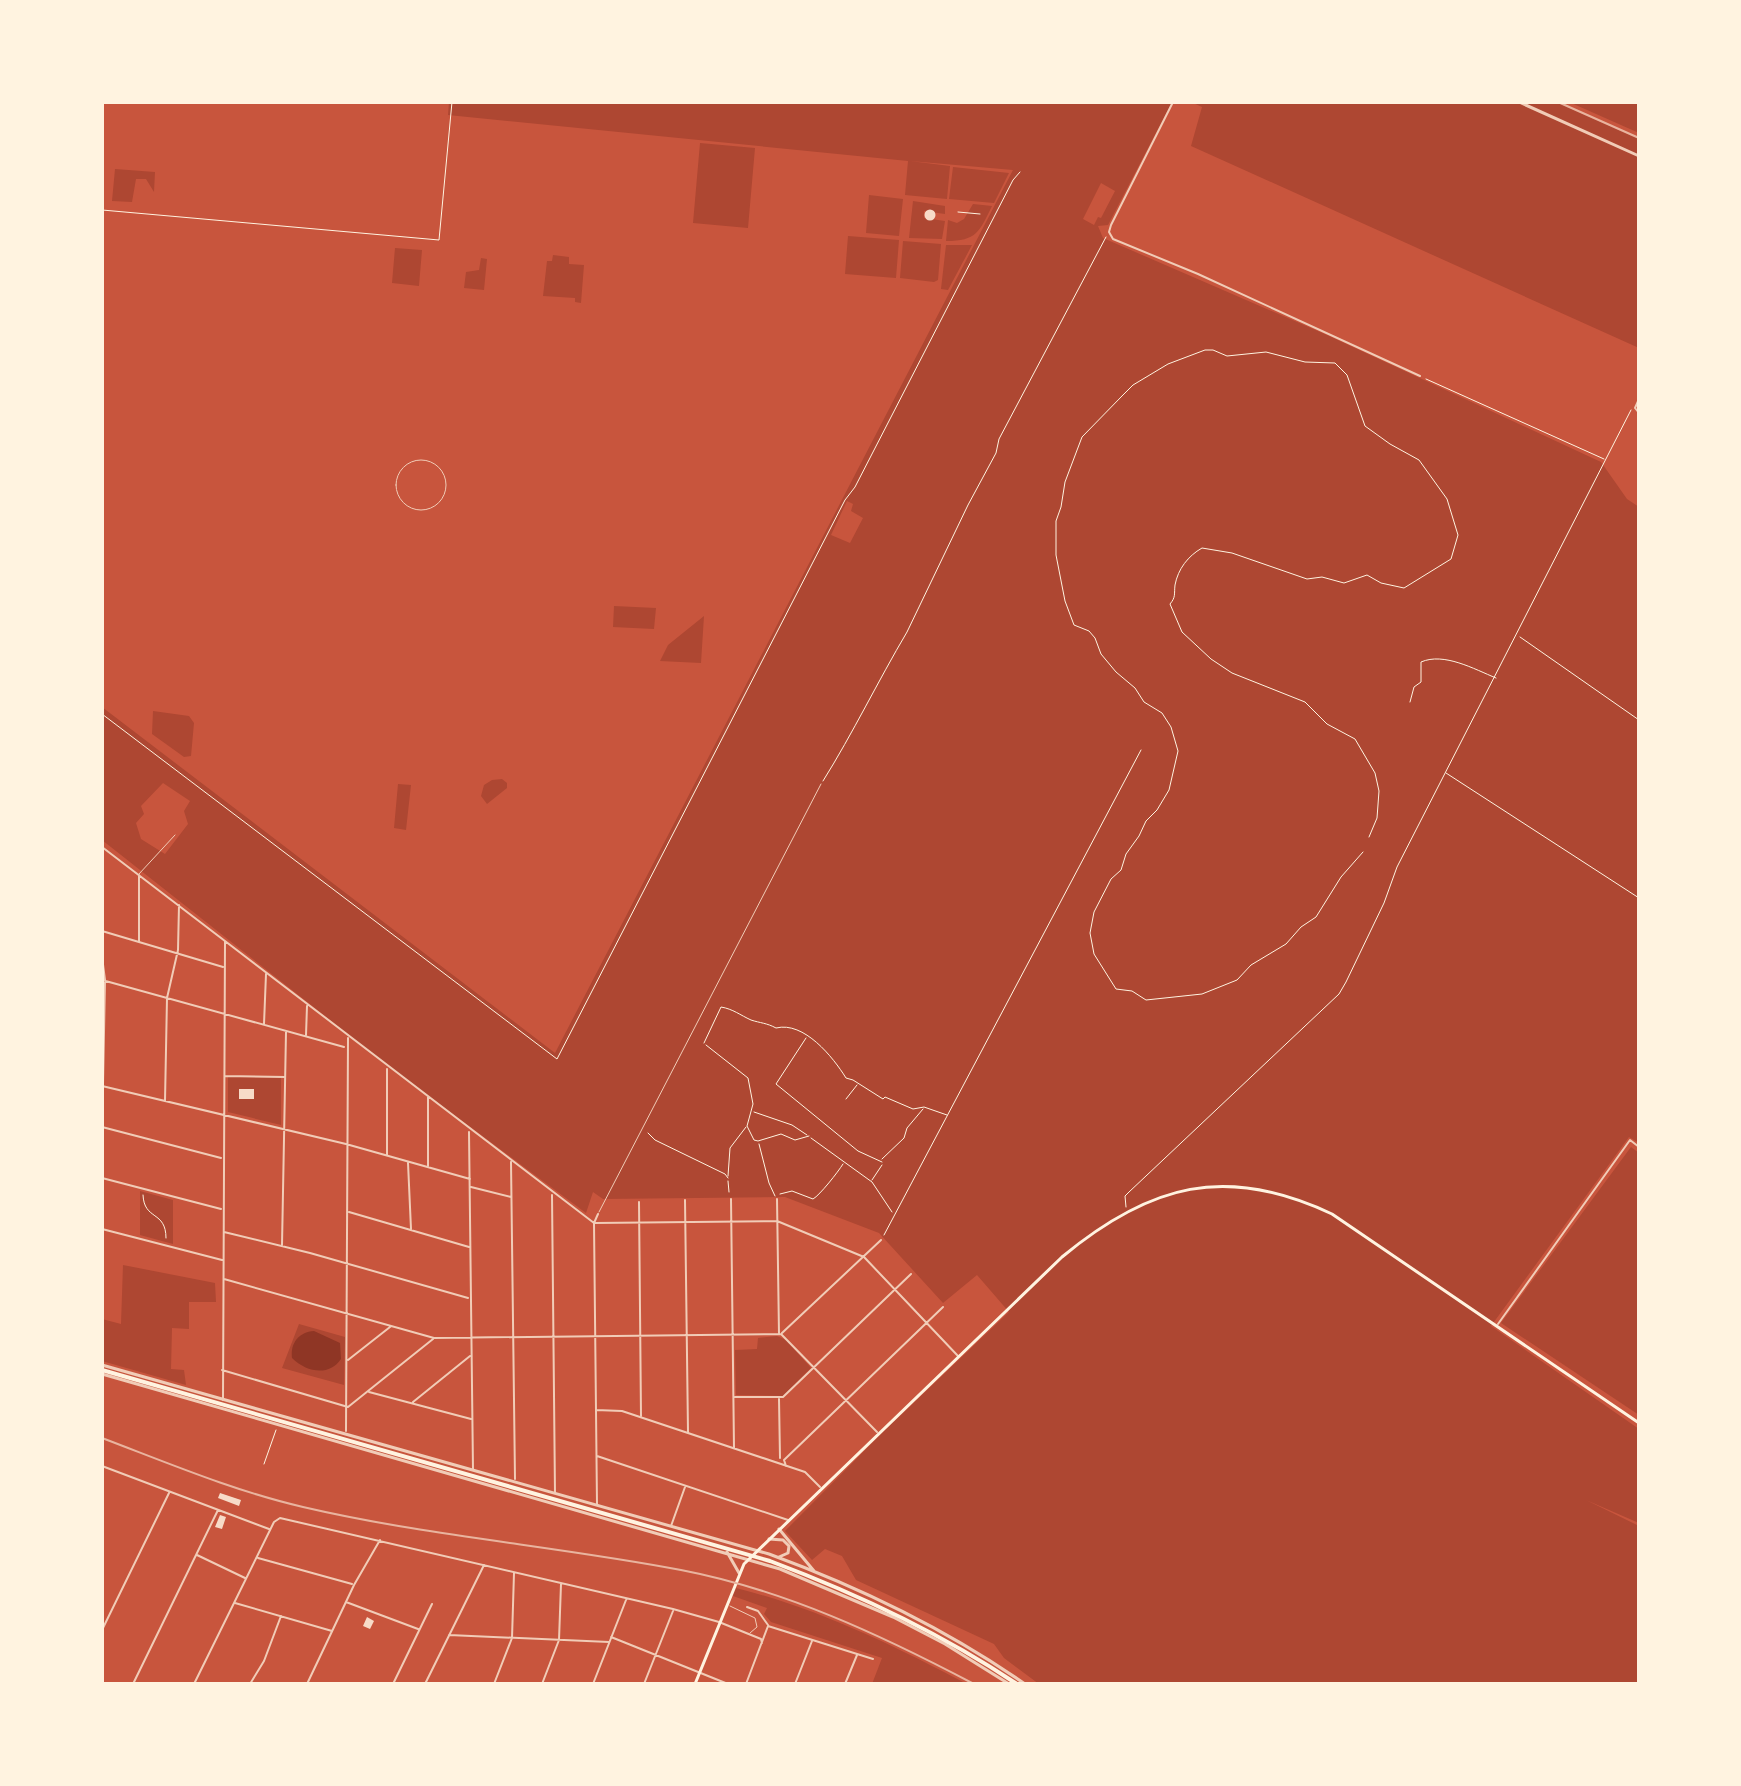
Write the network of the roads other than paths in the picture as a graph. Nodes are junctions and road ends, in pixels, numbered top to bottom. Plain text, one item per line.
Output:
1 (1173, 102) edge
2 (1519, 102) edge
3 (1639, 156) edge
4 (1420, 376) road end
5 (1639, 399) edge
6 (1639, 413) edge
7 (427, 461) joint
8 (821, 784) road end
9 (175, 835) dead end
10 (102, 847) edge
11 (139, 875) junction
12 (179, 905) junction
13 (102, 931) edge
14 (225, 941) junction
15 (139, 942) junction
16 (178, 954) junction
17 (102, 957) edge
18 (224, 968) junction
19 (266, 973) junction
20 (103, 980) edge
21 (167, 998) junction
22 (307, 1004) junction
23 (224, 1014) junction
24 (264, 1025) junction
25 (286, 1031) junction
26 (306, 1037) junction
27 (348, 1037) junction
28 (346, 1048) junction
29 (387, 1067) junction
30 (225, 1076) junction
31 (286, 1077) junction
32 (102, 1086) edge
33 (428, 1097) junction
34 (165, 1102) junction
35 (224, 1116) junction
36 (102, 1127) edge
37 (469, 1129) junction
38 (285, 1130) junction
39 (346, 1144) junction
40 (1639, 1147) edge
41 (387, 1156) junction
42 (223, 1158) junction
43 (511, 1160) junction
44 (408, 1162) junction
45 (428, 1168) junction
46 (102, 1178) edge
47 (470, 1179) junction
48 (470, 1187) junction
49 (552, 1193) junction
50 (511, 1197) junction
51 (731, 1199) road end
52 (777, 1199) road end
53 (685, 1200) dead end
54 (639, 1202) dead end
55 (223, 1210) junction
56 (347, 1212) junction
57 (598, 1214) joint
58 (777, 1221) junction
59 (594, 1223) junction
60 (639, 1223) junction
61 (685, 1223) junction
62 (731, 1223) junction
63 (102, 1229) edge
64 (411, 1230) junction
65 (223, 1231) junction
66 (881, 1240) road end
67 (282, 1245) junction
68 (470, 1248) junction
69 (864, 1257) junction
70 (223, 1260) junction
71 (348, 1263) junction
72 (911, 1274) dead end
73 (224, 1279) junction
74 (895, 1290) junction
75 (470, 1298) junction
76 (943, 1307) dead end
77 (348, 1314) junction
78 (927, 1323) junction
79 (1497, 1325) junction
80 (391, 1326) junction
81 (780, 1334) junction
82 (687, 1335) junction
83 (733, 1335) junction
84 (595, 1336) junction
85 (641, 1336) junction
86 (513, 1337) junction
87 (554, 1337) junction
88 (434, 1338) junction
89 (471, 1338) junction
90 (471, 1356) junction
91 (958, 1356) junction
92 (348, 1361) junction
93 (814, 1367) junction
94 (102, 1369) edge
95 (222, 1370) junction
96 (367, 1391) junction
97 (734, 1397) junction
98 (778, 1397) junction
99 (223, 1400) junction
100 (846, 1400) junction
101 (411, 1403) junction
102 (348, 1407) junction
103 (596, 1410) junction
104 (641, 1417) junction
105 (472, 1419) junction
106 (1639, 1423) edge
107 (688, 1433) junction
108 (878, 1433) junction
109 (346, 1435) junction
110 (734, 1448) junction
111 (596, 1456) junction
112 (782, 1459) junction
113 (774, 1461) junction
114 (102, 1466) edge
115 (786, 1466) junction
116 (473, 1471) junction
117 (515, 1483) junction
118 (685, 1486) junction
119 (821, 1488) junction
120 (170, 1492) junction
121 (556, 1494) junction
122 (597, 1506) junction
123 (218, 1510) junction
124 (788, 1521) junction
125 (671, 1527) junction
126 (779, 1529) junction
127 (270, 1530) junction
128 (769, 1539) junction
129 (380, 1540) junction
130 (738, 1548) junction
131 (757, 1551) junction
132 (728, 1552) junction
133 (196, 1554) junction
134 (769, 1554) junction
135 (257, 1557) junction
136 (776, 1557) junction
137 (749, 1559) junction
138 (768, 1563) junction
139 (485, 1564) junction
140 (514, 1572) junction
141 (817, 1574) junction
142 (738, 1575) junction
143 (245, 1578) junction
144 (561, 1582) junction
145 (354, 1585) junction
146 (627, 1597) junction
147 (234, 1602) junction
148 (346, 1602) junction
149 (432, 1604) dead end
150 (726, 1605) junction
151 (747, 1607) dead end
152 (673, 1609) junction
153 (281, 1616) junction
154 (719, 1622) junction
155 (768, 1626) junction
156 (420, 1629) junction
157 (102, 1630) edge
158 (332, 1631) junction
159 (747, 1633) junction
160 (449, 1635) junction
161 (611, 1637) junction
162 (512, 1638) junction
163 (559, 1640) junction
164 (812, 1640) junction
165 (609, 1642) junction
166 (762, 1643) junction
167 (857, 1654) junction
168 (655, 1656) junction
169 (873, 1659) dead end
170 (699, 1673) junction
171 (394, 1683) edge
172 (133, 1684) edge
173 (194, 1684) edge
174 (250, 1684) edge
175 (307, 1684) edge
176 (399, 1684) edge
177 (425, 1684) edge
178 (494, 1684) edge
179 (542, 1684) edge
180 (593, 1684) edge
181 (644, 1684) edge
182 (695, 1684) edge
183 (728, 1684) edge
184 (746, 1684) edge
185 (795, 1684) edge
186 (845, 1684) edge
187 (1009, 1684) edge
188 (1017, 1684) edge
189 (1025, 1684) edge

1 - 4 street
2 - 3 street
5 - 6 street
7 - 7 lane
8 - 57 lane
9 - 11 lane
10 - 11 street
11 - 12 street
11 - 15 street
12 - 14 street
12 - 16 street
13 - 15 street
14 - 18 street
14 - 19 street
15 - 16 street
16 - 18 street
16 - 21 street
17 - 20 street
18 - 23 street
19 - 22 street
19 - 24 street
20 - 21 street
20 - 32 street
21 - 23 street
21 - 34 street
22 - 26 street
22 - 27 street
23 - 24 street
23 - 30 street
24 - 25 street
25 - 26 street
25 - 31 street
26 - 28 street
27 - 28 street
27 - 29 street
28 - 39 street
29 - 33 street
29 - 41 street
30 - 31 street
30 - 35 street
31 - 38 street
32 - 34 street
33 - 37 street
33 - 45 street
34 - 35 street
35 - 38 street
35 - 42 street
36 - 42 street
37 - 43 street
37 - 47 street
38 - 39 street
38 - 67 street
39 - 41 street
39 - 56 street
40 - 79 street
41 - 44 street
42 - 55 street
43 - 49 street
43 - 50 street
44 - 45 street
44 - 64 street
45 - 47 street
46 - 55 street
47 - 48 street
48 - 50 street
48 - 68 street
49 - 59 street
49 - 87 street
50 - 86 street
51 - 62 street
52 - 58 street
53 - 61 street
54 - 60 street
55 - 65 street
56 - 64 street
56 - 71 street
57 - 59 street
58 - 62 street
58 - 69 street
58 - 81 street
59 - 60 street
59 - 84 street
60 - 61 street
60 - 85 street
61 - 62 street
61 - 82 street
62 - 83 street
63 - 70 street
64 - 68 street
65 - 67 street
65 - 70 street
66 - 69 street
67 - 71 street
68 - 75 street
69 - 74 street
69 - 81 street
70 - 73 street
71 - 75 street
71 - 77 street
72 - 74 street
73 - 77 street
73 - 95 street
74 - 78 street
74 - 93 street
75 - 89 street
76 - 78 street
77 - 80 street
77 - 92 street
78 - 91 street
78 - 100 street
79 - 91 main road
79 - 106 main road
80 - 88 street
80 - 92 street
81 - 83 street
81 - 93 street
82 - 83 street
82 - 85 street
82 - 107 street
83 - 97 street
84 - 85 street
84 - 87 street
84 - 103 street
85 - 104 street
86 - 87 street
86 - 89 street
86 - 117 street
87 - 121 street
88 - 89 street
88 - 96 street
89 - 90 street
90 - 101 street
90 - 105 street
91 - 108 main road
92 - 102 street
93 - 98 street
93 - 100 street
94 - 99 street
94 - 130 main road
94 - 132 street
95 - 99 street
95 - 102 street
96 - 101 street
96 - 102 street
97 - 98 street
97 - 110 street
98 - 112 street
99 - 109 street
100 - 108 street
100 - 112 street
101 - 105 street
102 - 109 street
103 - 104 street
103 - 111 street
104 - 107 street
105 - 116 street
107 - 110 street
108 - 119 main road
109 - 116 street
110 - 113 street
111 - 118 street
111 - 122 street
112 - 113 street
112 - 115 street
113 - 115 street
114 - 120 street
115 - 119 street
116 - 117 street
117 - 121 street
118 - 124 street
118 - 125 street
119 - 124 main road
120 - 123 street
120 - 157 street
121 - 122 street
122 - 125 street
123 - 127 street
123 - 133 street
124 - 126 main road
125 - 130 street
126 - 128 main road
126 - 141 street
127 - 129 street
127 - 135 street
128 - 131 main road
128 - 136 street
129 - 139 street
129 - 145 street
130 - 131 street
130 - 132 street
130 - 138 main road
131 - 134 street
131 - 137 main road
132 - 137 street
132 - 142 street
133 - 143 street
133 - 172 street
134 - 136 street
134 - 138 street
135 - 143 street
135 - 145 street
136 - 141 street
137 - 138 street
137 - 142 main road
138 - 187 street
138 - 188 main road
139 - 140 street
139 - 160 street
140 - 144 street
140 - 162 street
141 - 189 street
142 - 150 main road
143 - 147 street
144 - 146 street
144 - 163 street
145 - 148 street
146 - 152 street
146 - 161 street
147 - 153 street
147 - 173 street
148 - 156 street
148 - 158 street
149 - 156 street
150 - 154 main road
150 - 159 lane
151 - 155 street
152 - 154 street
152 - 168 street
153 - 158 street
153 - 174 street
154 - 159 street
154 - 170 main road
155 - 164 street
155 - 166 street
156 - 171 street
158 - 175 street
159 - 166 street
160 - 162 street
160 - 177 street
161 - 165 street
161 - 168 street
162 - 163 street
162 - 178 street
163 - 165 street
163 - 179 street
164 - 167 street
164 - 185 street
165 - 180 street
166 - 184 street
167 - 169 street
167 - 186 street
168 - 170 street
168 - 181 street
170 - 182 main road
170 - 183 street
171 - 176 street

